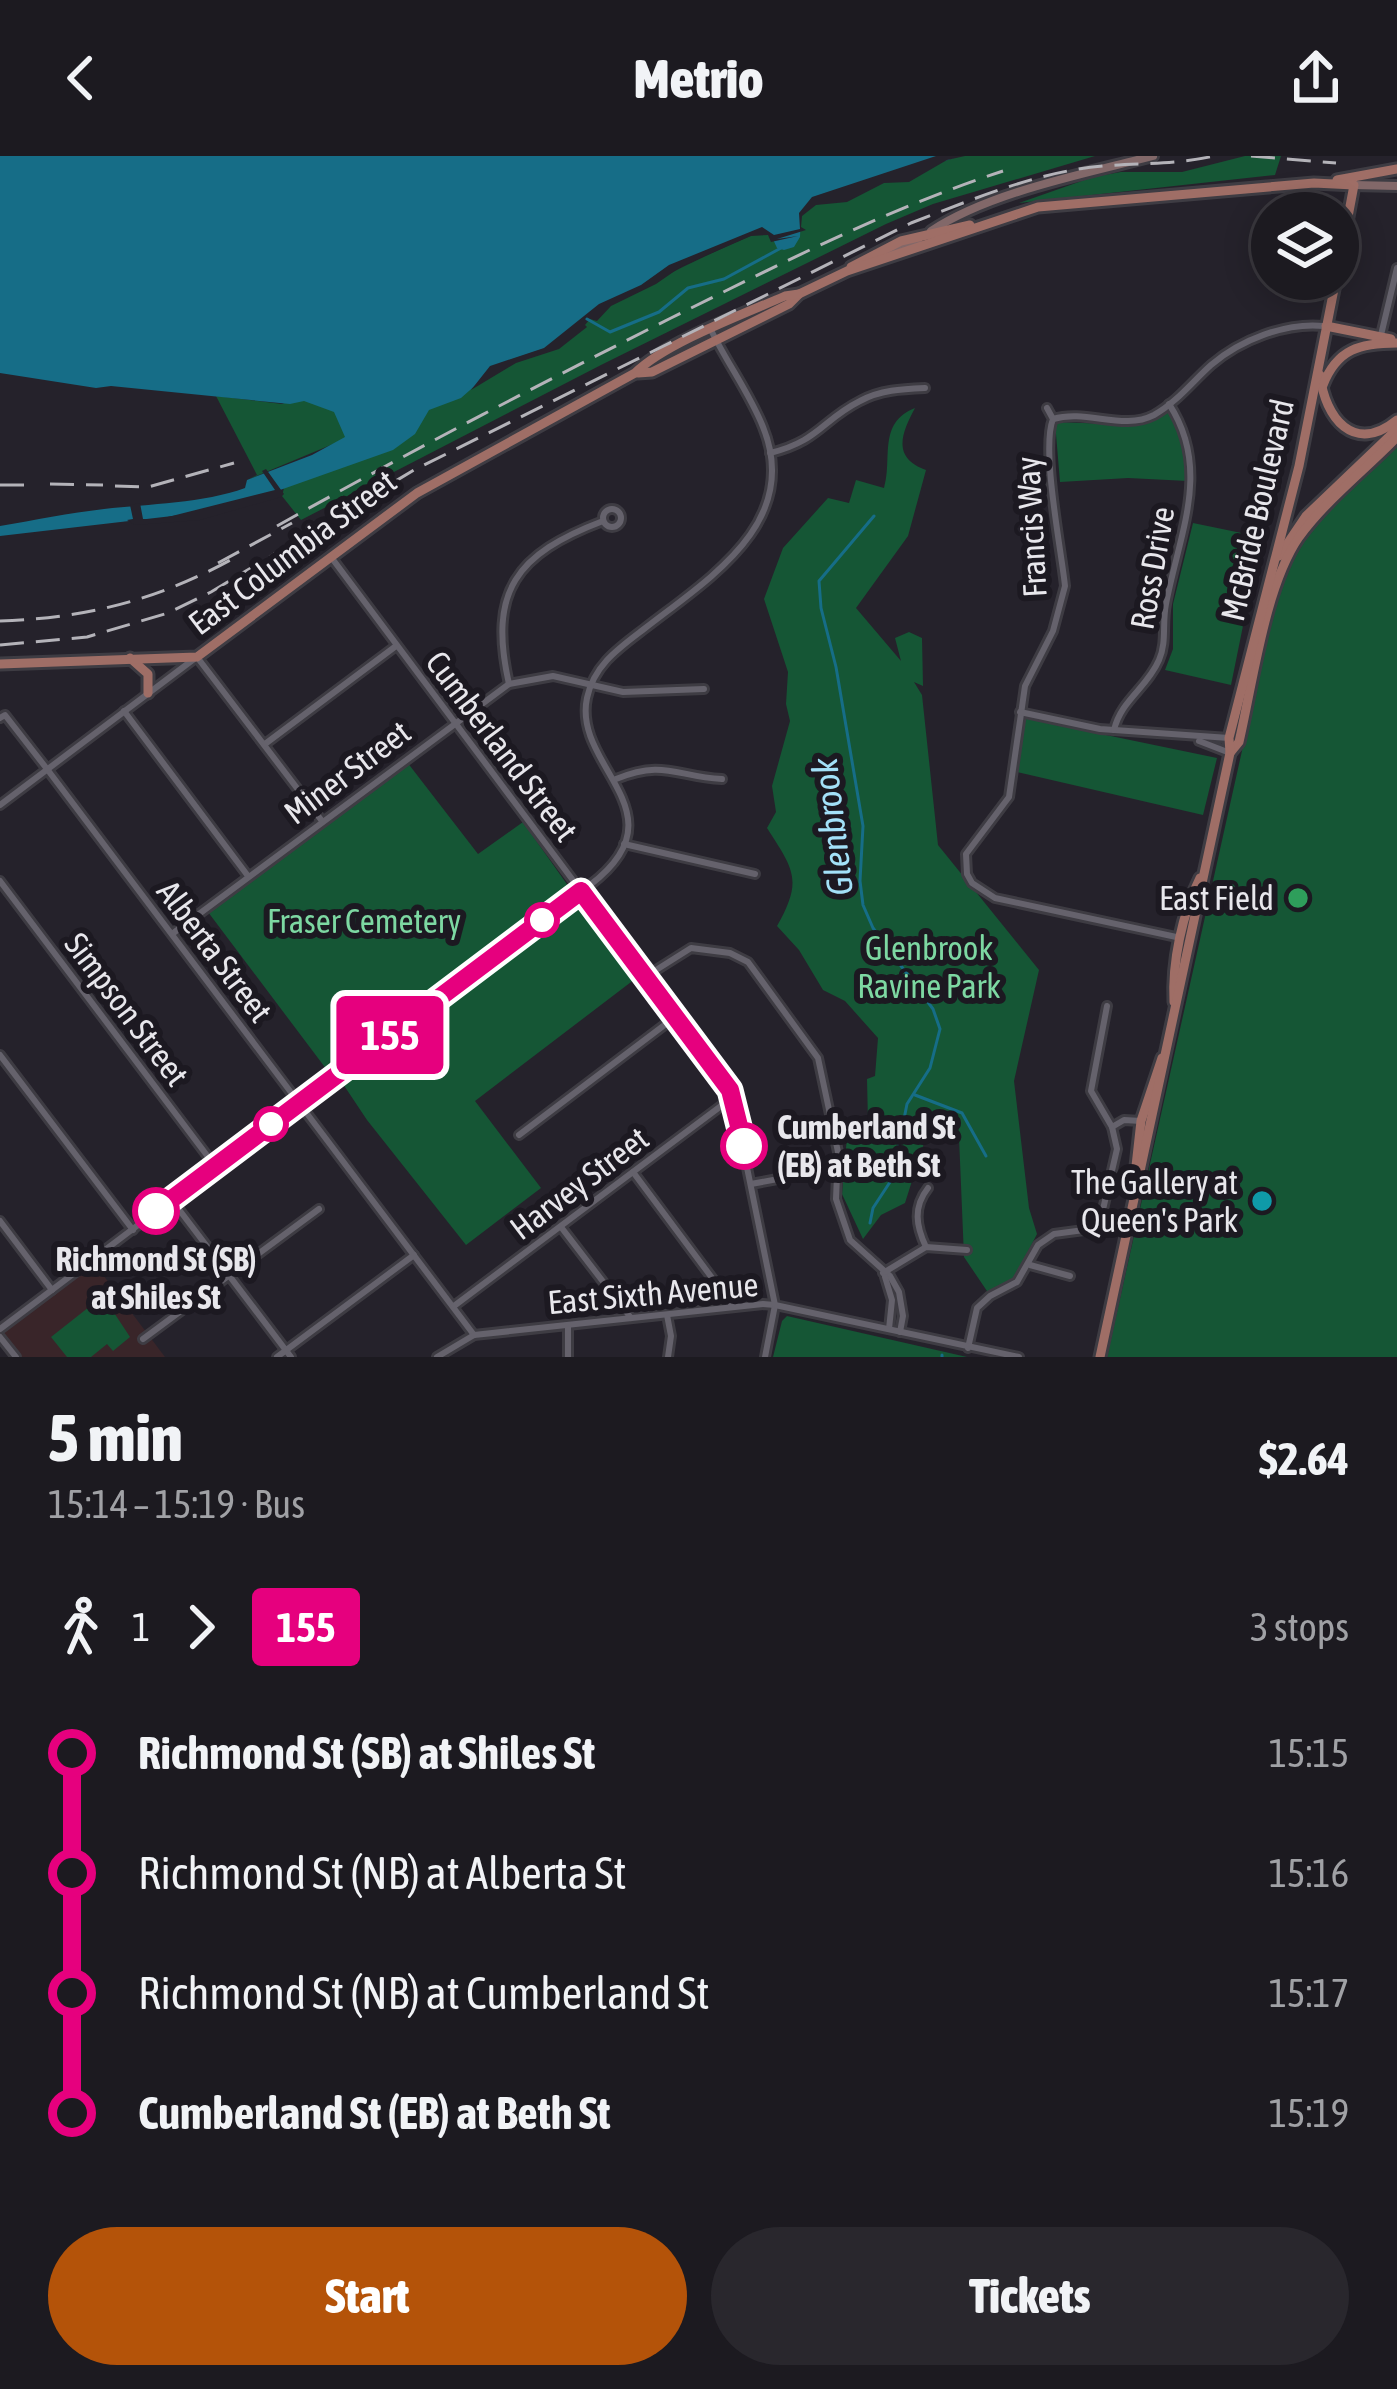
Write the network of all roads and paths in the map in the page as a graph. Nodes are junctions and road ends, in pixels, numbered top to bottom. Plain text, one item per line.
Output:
1 (1153, 156) edge
2 (1397, 169) edge
3 (1314, 183) junction
4 (1354, 184) junction
5 (1397, 186) edge
6 (1353, 192) edge
7 (947, 220) junction
8 (993, 220) junction
9 (926, 234) junction
10 (902, 241) junction
11 (860, 267) junction
12 (1397, 268) edge
13 (847, 271) junction
14 (1332, 300) edge
15 (1326, 326) junction
16 (713, 335) junction
17 (1381, 336) junction
18 (1397, 342) edge
19 (1319, 357) junction
20 (925, 388) dead end
21 (1322, 390) junction
22 (1169, 404) junction
23 (1047, 408) dead end
24 (1053, 418) junction
25 (1397, 432) edge
26 (770, 453) junction
27 (603, 521) dead end
28 (331, 557) junction
29 (1275, 574) junction
30 (397, 645) junction
31 (212, 646) junction
32 (146, 657) junction
33 (197, 657) junction
34 (130, 658) junction
35 (0, 664) edge
36 (509, 684) junction
37 (591, 685) junction
38 (704, 689) dead end
39 (148, 693) junction
40 (124, 711) junction
41 (1020, 712) junction
42 (0, 718) edge
43 (454, 722) junction
44 (1114, 730) junction
45 (1190, 738) junction
46 (1229, 738) junction
47 (265, 745) junction
48 (1230, 753) junction
49 (47, 769) junction
50 (616, 779) junction
51 (722, 779) dead end
52 (0, 805) edge
53 (322, 821) junction
54 (623, 844) junction
55 (1205, 868) junction
56 (755, 874) dead end
57 (249, 876) junction
58 (0, 881) edge
59 (581, 891) junction
60 (172, 934) junction
61 (1181, 938) junction
62 (645, 976) junction
63 (1107, 1006) dead end
64 (1175, 1017) junction
65 (675, 1018) junction
66 (1171, 1036) junction
67 (0, 1055) edge
68 (733, 1097) junction
69 (299, 1103) junction
70 (1141, 1120) junction
71 (1112, 1126) junction
72 (519, 1136) dead end
73 (215, 1166) junction
74 (837, 1168) junction
75 (633, 1172) junction
76 (752, 1184) junction
77 (928, 1187) dead end
78 (1135, 1198) junction
79 (171, 1199) junction
80 (319, 1209) dead end
81 (1, 1223) edge
82 (561, 1227) junction
83 (133, 1230) junction
84 (926, 1247) junction
85 (967, 1250) dead end
86 (415, 1255) junction
87 (1030, 1265) junction
88 (884, 1274) junction
89 (230, 1275) junction
90 (1070, 1276) dead end
91 (52, 1291) junction
92 (776, 1305) junction
93 (454, 1306) junction
94 (734, 1306) junction
95 (667, 1315) junction
96 (631, 1318) junction
97 (568, 1324) junction
98 (889, 1329) junction
99 (900, 1332) junction
100 (0, 1333) edge
101 (475, 1335) junction
102 (143, 1339) dead end
103 (968, 1348) junction
104 (289, 1354) edge
105 (16, 1357) edge
106 (278, 1357) edge
107 (436, 1357) edge
108 (568, 1357) edge
109 (668, 1357) edge
110 (765, 1357) edge
111 (1019, 1357) edge
112 (1100, 1357) edge

1 - 7 main road
2 - 3 main road
3 - 4 main road, East Columbia Street
3 - 8 main road, East Columbia Street
4 - 5 main road
4 - 6 main road, McBride Boulevard
7 - 9 main road
7 - 10 main road
8 - 9 main road
8 - 11 main road, East Columbia Street
9 - 10 main road
9 - 11 main road
10 - 13 main road
11 - 13 main road, East Columbia Street
12 - 17 street
13 - 16 main road, East Columbia Street
14 - 15 main road, McBride Boulevard
15 - 17 main road
15 - 19 main road, McBride Boulevard
15 - 22 street
16 - 26 street
16 - 28 main road, East Columbia Street
17 - 18 main road
18 - 21 main road
19 - 21 main road
19 - 29 main road, McBride Boulevard
20 - 26 street
21 - 25 main road
22 - 24 street
22 - 44 street, Ross Drive
23 - 24 street, Francis Way
24 - 41 street, Francis Way
25 - 29 main road
25 - 29 main road
26 - 37 street
27 - 36 street
28 - 30 street, Cumberland Street
28 - 31 main road, East Columbia Street
29 - 46 main road, McBride Boulevard
29 - 48 main road, McBride Boulevard
30 - 43 street, Cumberland Street
30 - 47 street
31 - 32 main road
31 - 33 main road, East Columbia Street
32 - 33 main road
32 - 34 main road
33 - 39 street, East Columbia Street
33 - 47 street
34 - 35 main road
34 - 39 main road
36 - 37 street
36 - 43 street, Miner Street
37 - 38 street
37 - 50 street
39 - 40 street, East Columbia Street
40 - 49 street, East Columbia Street
40 - 57 street
41 - 44 street
41 - 61 street, Francis Way
42 - 49 street, Alberta Street
43 - 53 street, Miner Street
43 - 59 street, Cumberland Street
44 - 45 street
45 - 46 street
45 - 48 street
46 - 48 main road, McBride Boulevard
47 - 53 street
48 - 55 main road, McBride Boulevard
49 - 52 street, East Columbia Street
49 - 60 street, Alberta Street
50 - 51 street
50 - 54 street
53 - 57 street, Miner Street
54 - 56 street
54 - 59 street
55 - 61 main road
55 - 64 main road, McBride Boulevard
57 - 60 street, Miner Street
58 - 73 street, Simpson Street
59 - 62 street, Cumberland Street
59 - 69 street
60 - 69 street, Alberta Street
61 - 64 main road
62 - 65 street, Cumberland Street
62 - 74 street
63 - 71 street
64 - 66 main road, McBride Boulevard
65 - 68 street, Cumberland Street
65 - 72 street
66 - 70 main road
66 - 78 main road, McBride Boulevard
67 - 83 street
68 - 75 street, Harvey Street
68 - 76 street, Cumberland Street
69 - 73 street
69 - 86 street, Alberta Street
70 - 71 street
70 - 78 main road
71 - 87 street
73 - 79 street
74 - 76 street
74 - 88 street
75 - 82 street, Harvey Street
75 - 94 street
76 - 92 street, Cumberland Street
77 - 84 street
78 - 112 main road, McBride Boulevard
79 - 83 street
79 - 89 street
80 - 89 street
81 - 91 street
82 - 93 street, Harvey Street
82 - 96 street
83 - 91 street
84 - 85 street
84 - 88 street
86 - 93 street, Alberta Street
86 - 104 street
87 - 90 street
87 - 103 street
88 - 98 street
88 - 99 street
89 - 102 street
89 - 104 street
91 - 100 street
92 - 94 street, East Sixth Avenue
92 - 98 street, East Sixth Avenue
92 - 110 street, Cumberland Street
93 - 101 street, Alberta Street
94 - 95 street, East Sixth Avenue
95 - 96 street, East Sixth Avenue
95 - 109 street
96 - 97 street, East Sixth Avenue
97 - 101 street, East Sixth Avenue
97 - 108 street
98 - 99 street, East Sixth Avenue
99 - 103 street, East Sixth Avenue
100 - 105 street
101 - 107 street, East Sixth Avenue
103 - 111 street, East Sixth Avenue
104 - 106 street

